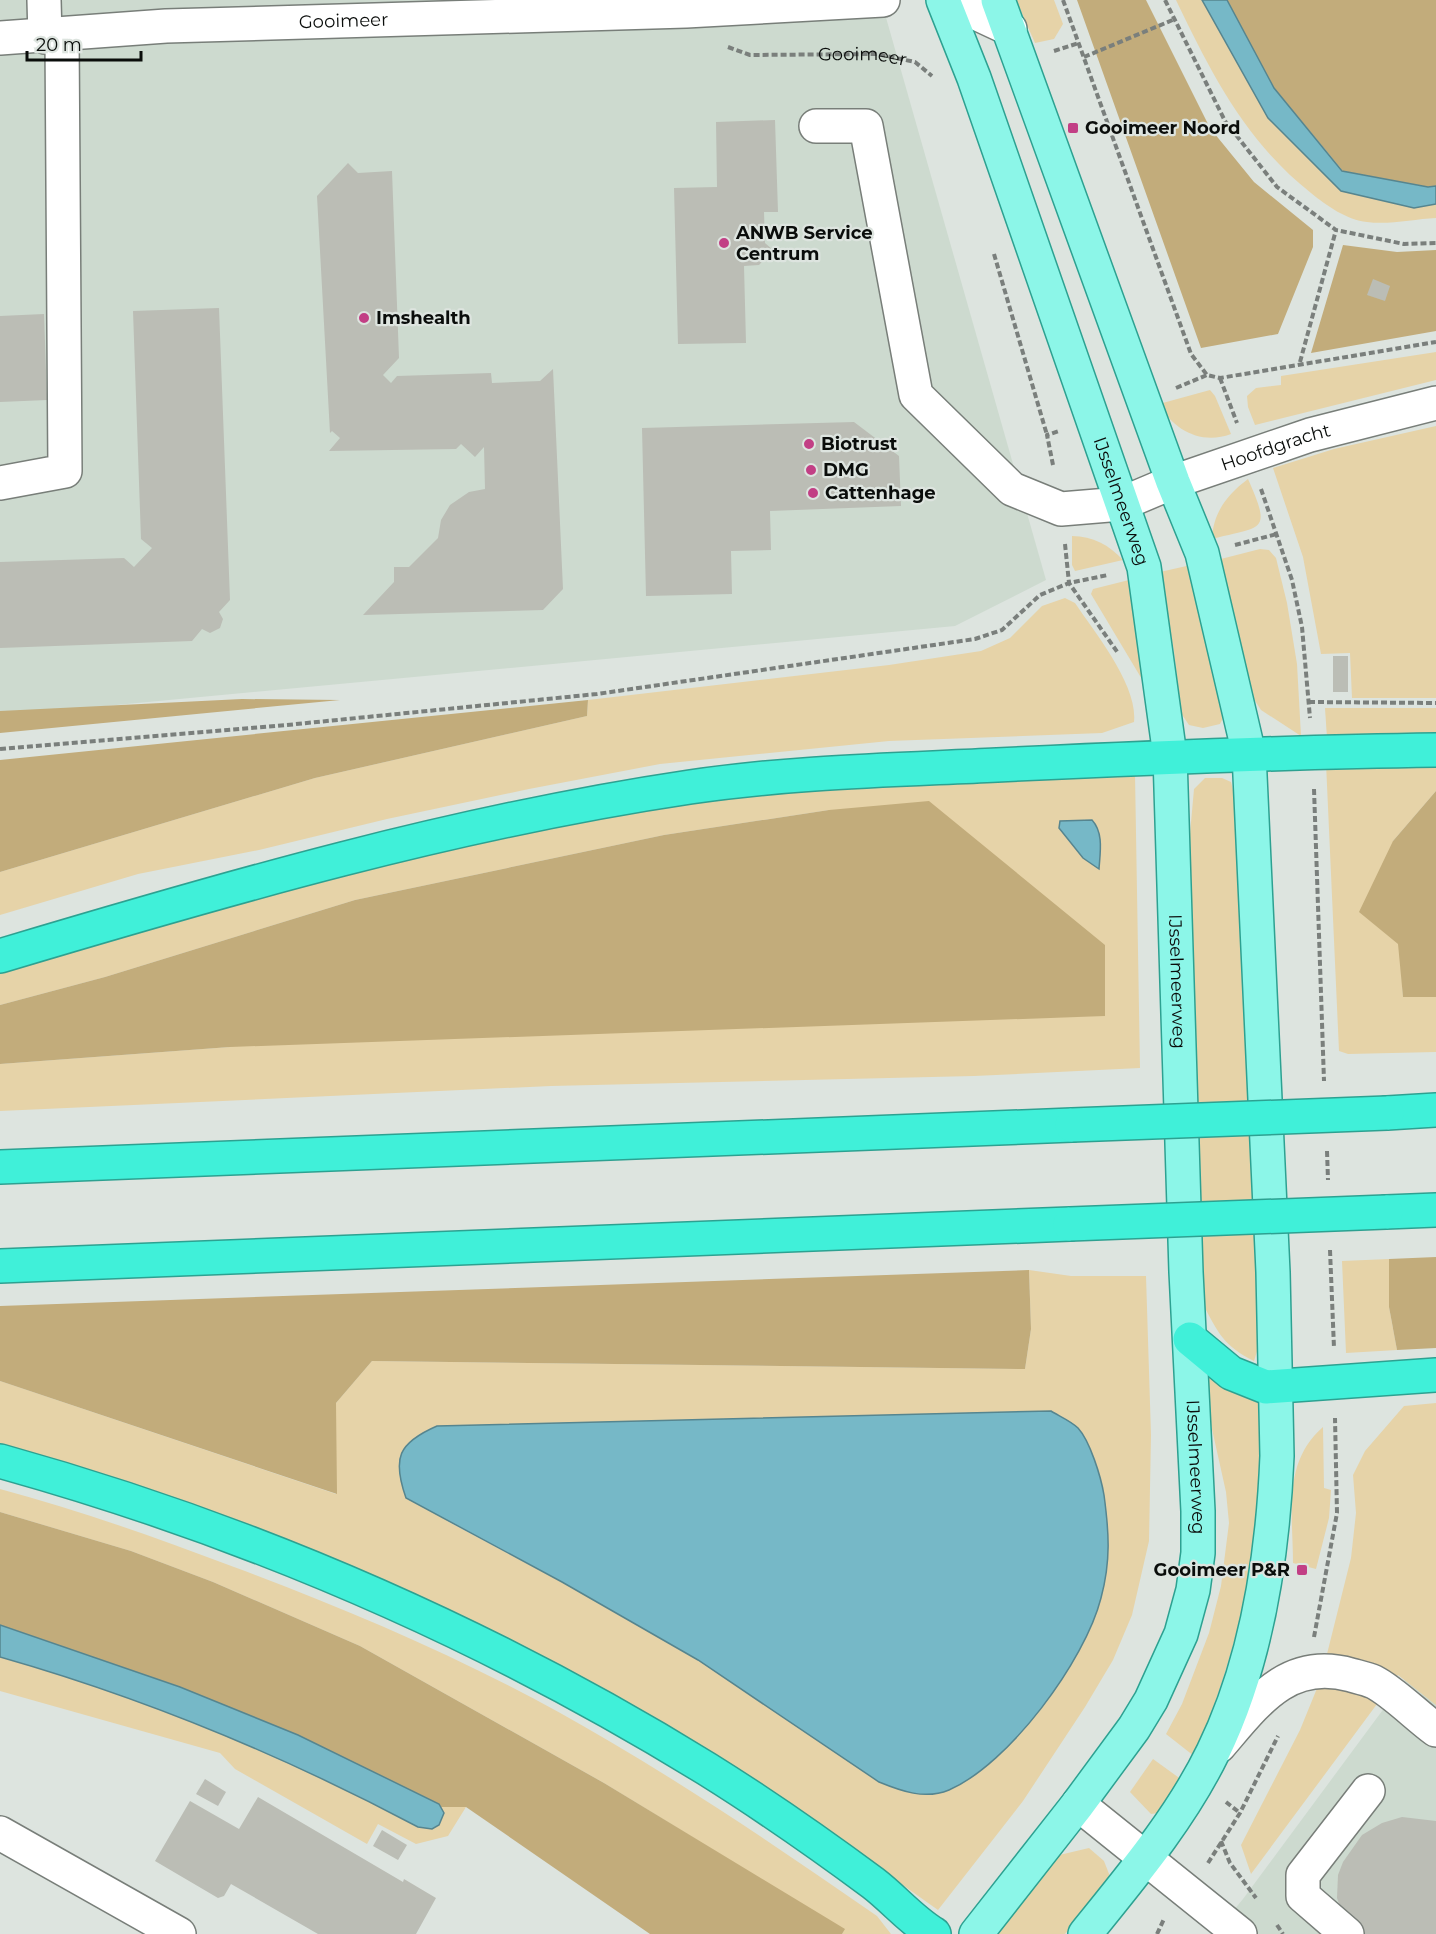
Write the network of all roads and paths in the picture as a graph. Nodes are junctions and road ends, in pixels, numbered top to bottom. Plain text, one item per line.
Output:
1 (44, 0) edge
2 (883, 0) edge
3 (943, 0) edge
4 (948, 0) edge
5 (1063, 0) edge
6 (1165, 0) edge
7 (686, 11) junction
8 (1004, 15) edge
9 (1175, 19) junction
10 (54, 36) junction
11 (0, 38) edge
12 (1079, 43) junction
13 (1084, 57) junction
14 (1021, 62) junction
15 (974, 78) junction
16 (816, 126) dead end
17 (1336, 230) junction
18 (1436, 243) edge
19 (991, 244) dead end
20 (1436, 342) edge
21 (1300, 362) junction
22 (1436, 403) edge
23 (1047, 435) dead end
24 (1173, 482) junction
25 (0, 483) edge
26 (1121, 504) junction
27 (1121, 658) dead end
28 (1309, 702) dead end
29 (1436, 703) edge
30 (0, 749) edge
31 (1436, 750) edge
32 (1249, 754) junction
33 (1170, 756) junction
34 (0, 956) edge
35 (1436, 1110) edge
36 (0, 1167) edge
37 (1436, 1210) edge
38 (0, 1266) edge
39 (1190, 1339) junction
40 (1436, 1375) edge
41 (1276, 1388) junction
42 (0, 1461) edge
43 (1436, 1730) edge
44 (1214, 1752) junction
45 (1368, 1791) dead end
46 (1078, 1804) junction
47 (0, 1833) edge
48 (1221, 1841) dead end
49 (1145, 1860) junction
50 (1263, 1906) dead end
51 (1269, 1916) dead end
52 (179, 1934) edge
53 (934, 1934) edge
54 (976, 1934) edge
55 (1085, 1934) edge
56 (1240, 1934) edge
57 (1283, 1934) edge
58 (1347, 1934) edge

1 - 10 street
2 - 7 street, Gooimeer
3 - 15 main road, IJsselmeerweg
4 - 8 street
5 - 12 path
6 - 9 path
7 - 10 street, Gooimeer
7 - 15 path, Gooimeer
8 - 14 main road
9 - 13 path
9 - 17 path
10 - 11 street, Gooimeer
10 - 25 street
12 - 13 path
12 - 14 path
13 - 21 path
14 - 24 main road
15 - 26 main road, IJsselmeerweg
16 - 26 street, Hoofdgracht
17 - 18 path
17 - 21 path
19 - 23 path
20 - 21 path
22 - 24 street, Hoofdgracht
24 - 26 street, Hoofdgracht
24 - 32 main road
26 - 33 main road, IJsselmeerweg
27 - 30 path
28 - 29 path
31 - 32 highway
32 - 33 highway
32 - 41 main road
33 - 34 highway
33 - 39 main road, IJsselmeerweg
35 - 36 highway, bridge
37 - 38 highway, bridge
39 - 41 highway
39 - 46 main road, IJsselmeerweg
40 - 41 highway
41 - 44 main road
42 - 53 highway
43 - 44 street
44 - 49 main road
45 - 58 street
46 - 49 street
46 - 54 main road, IJsselmeerweg
47 - 52 street
48 - 50 path
49 - 55 main road
49 - 56 street
51 - 57 path

